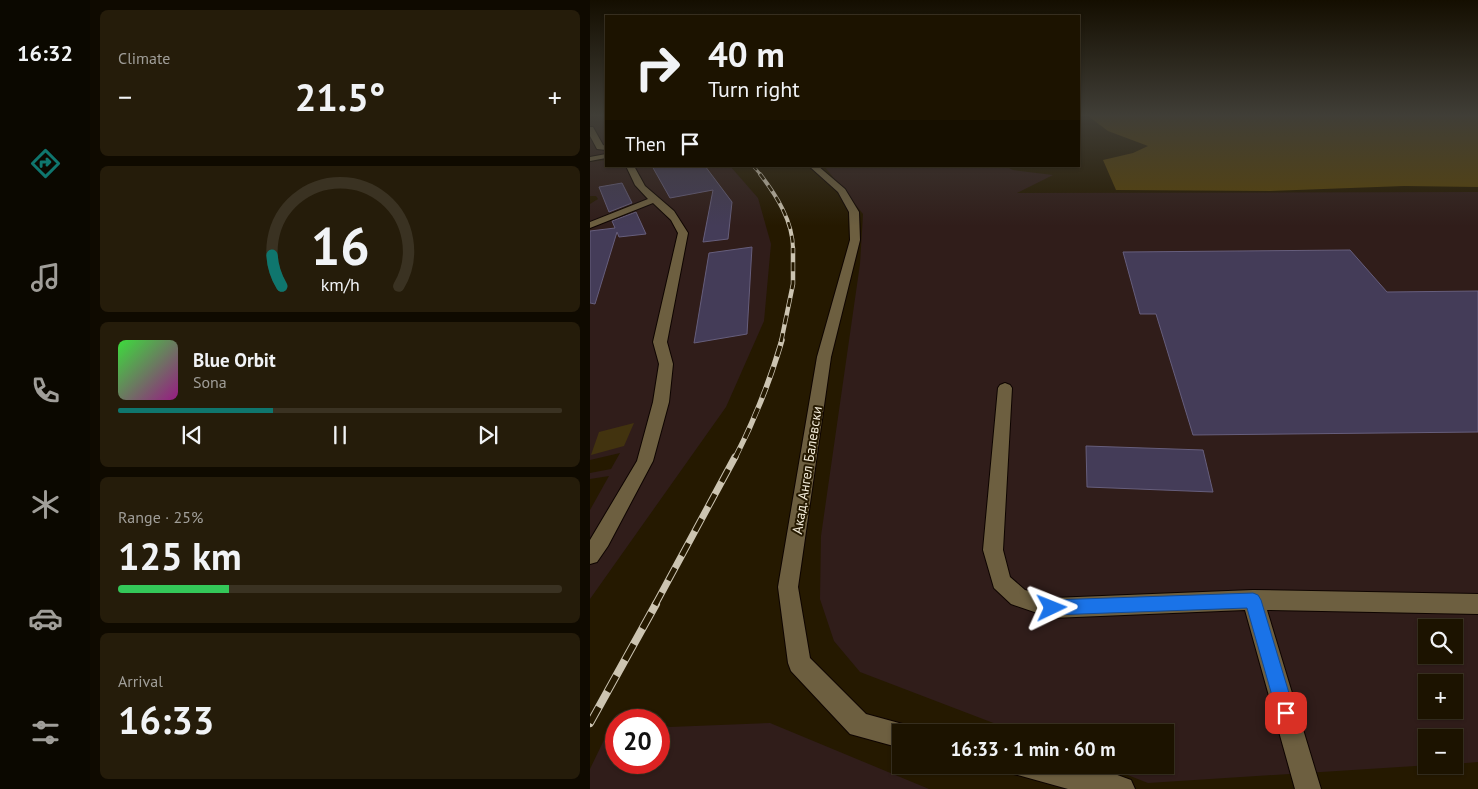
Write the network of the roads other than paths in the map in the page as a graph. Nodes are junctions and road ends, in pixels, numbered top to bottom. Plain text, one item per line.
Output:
1 (605, 156) edge
2 (590, 159) edge
3 (631, 167) edge
4 (814, 167) edge
5 (656, 199) junction
6 (590, 225) edge
7 (1005, 388) dead end
8 (590, 556) edge
9 (1253, 600) junction
10 (1478, 604) edge
11 (892, 733) edge
12 (1060, 774) edge
13 (1122, 789) edge
14 (1308, 789) edge

1 - 2 street
3 - 5 street
4 - 11 street, Акад. Ангел Балевски
5 - 6 street
5 - 8 street
7 - 9 street
9 - 10 street
9 - 14 street
12 - 13 street

